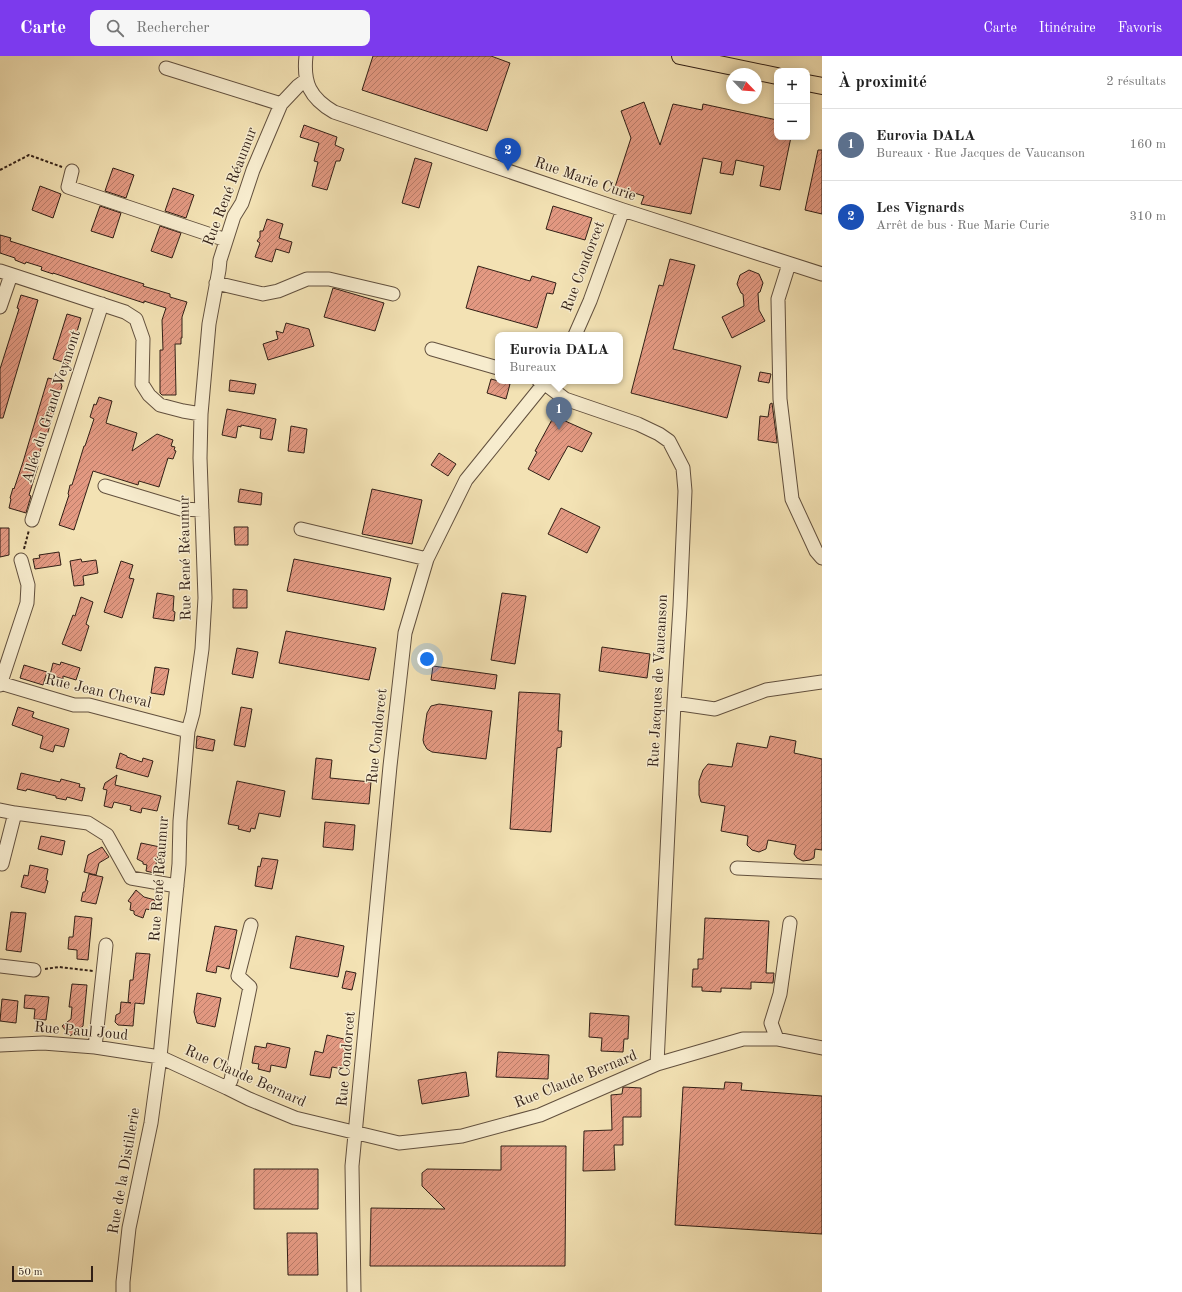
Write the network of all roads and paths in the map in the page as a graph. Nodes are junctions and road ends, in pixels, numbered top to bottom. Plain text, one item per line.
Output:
1 (306, 56) edge
2 (680, 56) edge
3 (166, 68) dead end
4 (774, 75) edge
5 (306, 80) junction
6 (810, 84) edge
7 (822, 86) edge
8 (281, 104) junction
9 (0, 170) edge
10 (72, 171) joint
11 (623, 210) junction
12 (226, 240) junction
13 (789, 264) junction
14 (6, 273) edge
15 (822, 274) edge
16 (216, 283) junction
17 (393, 294) dead end
18 (102, 304) junction
19 (0, 307) edge
20 (576, 332) edge
21 (432, 349) dead end
22 (495, 367) edge
23 (541, 384) edge
24 (546, 384) edge
25 (201, 414) junction
26 (105, 486) dead end
27 (202, 510) junction
28 (32, 520) joint
29 (301, 529) dead end
30 (822, 558) edge
31 (426, 559) junction
32 (21, 560) joint
33 (822, 682) edge
34 (0, 684) edge
35 (674, 703) junction
36 (188, 731) junction
37 (0, 810) edge
38 (15, 813) junction
39 (2, 864) dead end
40 (738, 868) dead end
41 (822, 872) edge
42 (177, 886) junction
43 (790, 923) dead end
44 (251, 925) dead end
45 (106, 945) dead end
46 (0, 966) edge
47 (34, 970) joint
48 (104, 972) junction
49 (777, 1039) junction
50 (802, 1043) junction
51 (822, 1044) edge
52 (0, 1045) edge
53 (95, 1047) junction
54 (822, 1048) edge
55 (160, 1057) junction
56 (657, 1064) junction
57 (227, 1088) junction
58 (356, 1134) junction
59 (123, 1292) edge
60 (354, 1292) edge

1 - 5 street
2 - 4 main road
3 - 8 street
5 - 8 street, Rue René Réaumur
5 - 11 street, Rue Marie Curie
6 - 7 main road
8 - 12 street, Rue René Réaumur
9 - 10 path
10 - 12 street
11 - 13 street, Rue Marie Curie
11 - 20 street, Rue Condorcet
12 - 16 street, Rue René Réaumur
13 - 15 street, Rue Marie Curie
13 - 30 street
14 - 18 street
14 - 19 street
16 - 17 street
16 - 25 street, Rue René Réaumur
18 - 25 street
18 - 28 street, Allée du Grand Veymont
21 - 22 street
23 - 31 street, Rue Condorcet
24 - 35 street, Rue Jacques de Vaucanson
25 - 27 street, Rue René Réaumur
26 - 27 street
27 - 36 street, Rue René Réaumur
28 - 32 path
29 - 31 street
31 - 58 street, Rue Condorcet
32 - 34 street
33 - 35 street
34 - 36 street, Rue Jean Cheval
35 - 56 street, Rue Jacques de Vaucanson
36 - 42 street, Rue René Réaumur
37 - 38 street
38 - 39 street
38 - 42 street
40 - 41 street
42 - 55 street, Rue René Réaumur
43 - 49 street
44 - 57 street
45 - 48 street
46 - 47 street
47 - 48 path
48 - 53 street
49 - 50 street, Rue Claude Bernard
49 - 56 street, Rue Claude Bernard
50 - 51 street
50 - 54 street
52 - 53 street, Rue Paul Joud
53 - 55 street, Rue Paul Joud
55 - 57 street, Rue Claude Bernard
55 - 59 street, Rue de la Distillerie
56 - 58 street, Rue Claude Bernard
57 - 58 street, Rue Claude Bernard
58 - 60 street, Rue Condorcet

